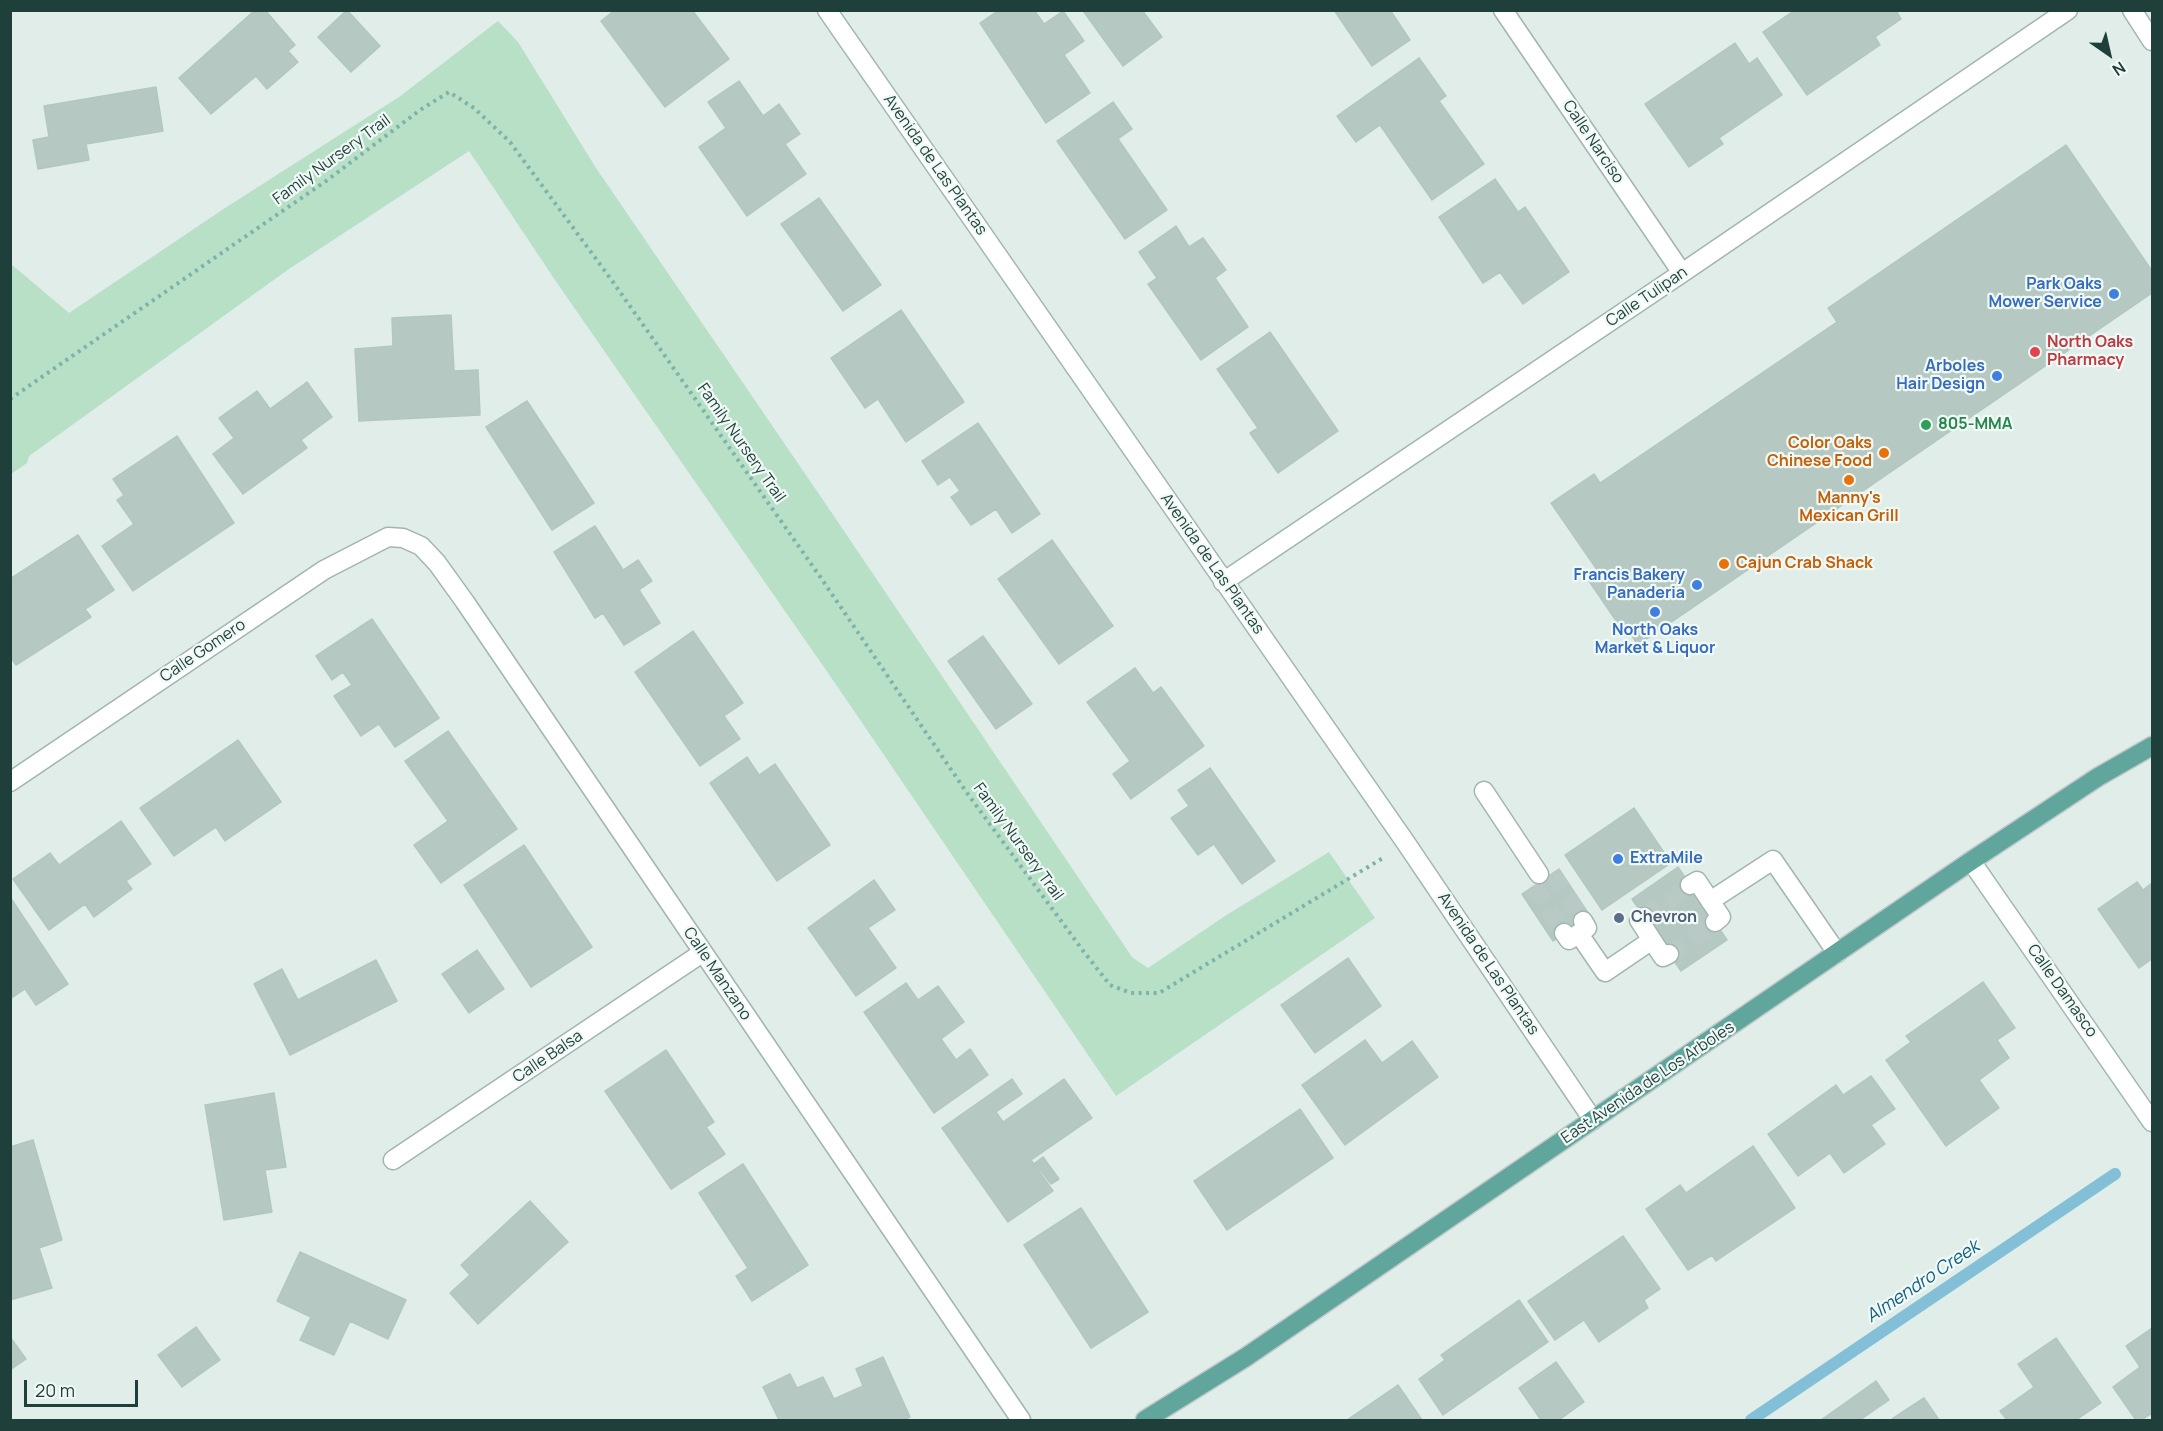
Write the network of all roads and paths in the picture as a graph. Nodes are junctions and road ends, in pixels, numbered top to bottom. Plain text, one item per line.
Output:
1 (827, 10) edge
2 (1503, 10) edge
3 (2068, 10) edge
4 (2132, 10) edge
5 (2152, 41) edge
6 (1682, 273) junction
7 (10, 399) edge
8 (404, 538) joint
9 (1223, 582) junction
10 (2152, 746) edge
11 (10, 782) edge
12 (1484, 791) dead end
13 (1406, 843) junction
14 (1971, 861) junction
15 (1542, 878) tunnel mouth
16 (1690, 885) dead end
17 (1710, 901) junction
18 (1644, 917) dead end
19 (1715, 922) dead end
20 (1575, 929) tunnel mouth
21 (1652, 940) junction
22 (702, 953) junction
23 (1837, 953) junction
24 (1669, 954) dead end
25 (1593, 1120) junction
26 (2152, 1122) edge
27 (393, 1160) dead end
28 (1021, 1420) edge
29 (1145, 1420) edge

1 - 9 street, Avenida de Las Plantas
2 - 6 street, Calle Narciso
3 - 6 street, Calle Tulipan
4 - 5 street
6 - 9 street, Calle Tulipan
7 - 13 path, Family Nursery Trail
8 - 11 street, Calle Gomero
8 - 22 street, Calle Manzano
9 - 13 street, Avenida de Las Plantas
10 - 14 main road, East Avenida de Los Arboles
12 - 15 street
13 - 25 street, Avenida de Las Plantas
14 - 23 main road, East Avenida de Los Arboles
14 - 26 street, Calle Damasco
16 - 17 street
17 - 19 street
17 - 23 street
18 - 21 street
20 - 21 street
21 - 24 street
22 - 27 street, Calle Balsa
22 - 28 street, Calle Manzano
23 - 25 main road, East Avenida de Los Arboles
25 - 29 main road, East Avenida de Los Arboles

